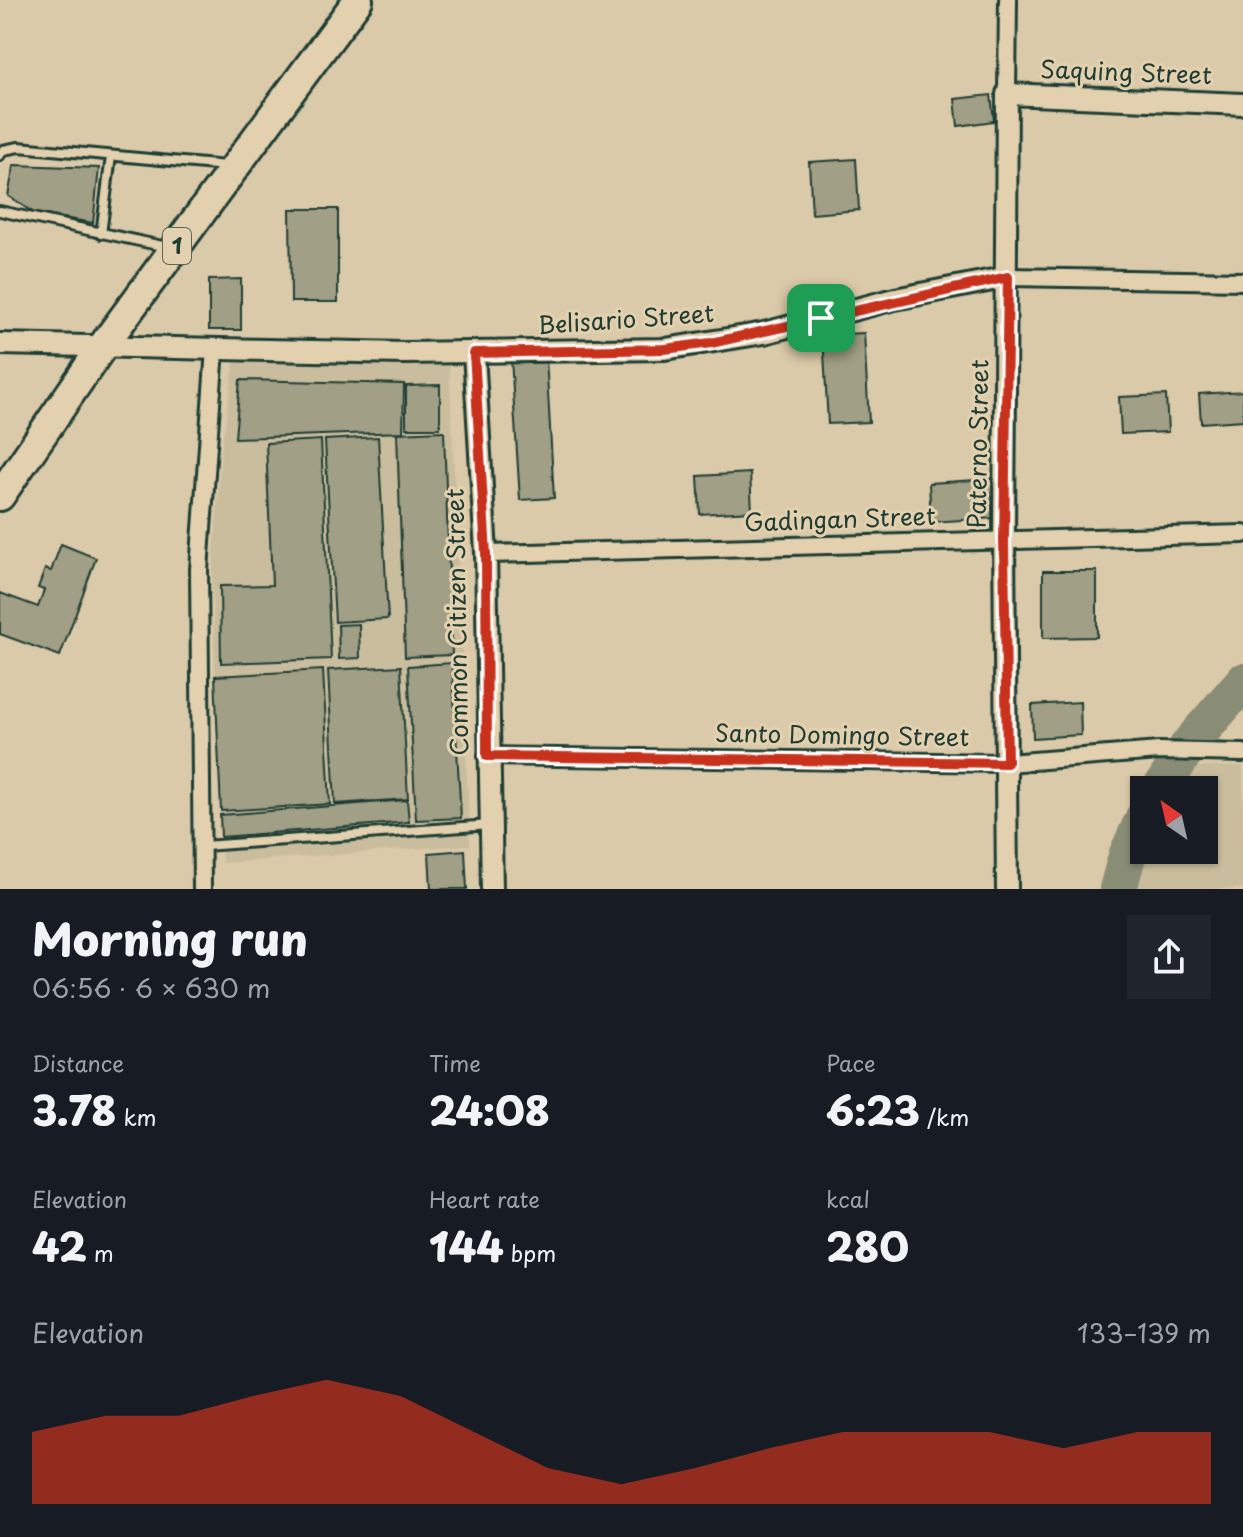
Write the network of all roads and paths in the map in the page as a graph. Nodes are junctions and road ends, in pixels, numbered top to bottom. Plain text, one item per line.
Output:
1 (358, 0) edge
2 (1008, 0) edge
3 (1007, 94) junction
4 (1243, 104) edge
5 (0, 155) edge
6 (111, 156) junction
7 (234, 167) junction
8 (0, 211) edge
9 (101, 234) junction
10 (175, 249) junction
11 (1008, 277) junction
12 (1243, 281) edge
13 (0, 344) edge
14 (102, 347) junction
15 (215, 349) junction
16 (474, 353) junction
17 (0, 496) edge
18 (1243, 534) edge
19 (1004, 539) junction
20 (486, 554) junction
21 (1243, 753) edge
22 (487, 756) junction
23 (1007, 763) junction
24 (490, 825) junction
25 (204, 846) junction
26 (202, 889) edge
27 (492, 889) edge
28 (1007, 889) edge

1 - 7 highway, 1
2 - 3 street, Paterno Street
3 - 4 street, Saquing Street
3 - 11 street, Paterno Street
5 - 6 lane
6 - 7 lane
6 - 9 lane
7 - 10 highway, 1
8 - 9 lane
9 - 10 lane
10 - 14 highway, 1
11 - 12 street, Belisario Street
11 - 16 street, Belisario Street
11 - 19 street, Paterno Street
13 - 14 street, Belisario Street
14 - 15 street, Belisario Street
14 - 17 highway, 1
15 - 16 street, Belisario Street
15 - 25 street
16 - 20 street, Common Citizen Street
18 - 19 street, Gadingan Street
19 - 20 street, Gadingan Street
19 - 23 street, Paterno Street
20 - 22 street, Common Citizen Street
21 - 23 street, Santo Domingo Street
22 - 23 street, Santo Domingo Street
22 - 24 street, Common Citizen Street
23 - 28 street, Paterno Street
24 - 25 lane
24 - 27 street, Common Citizen Street
25 - 26 street

